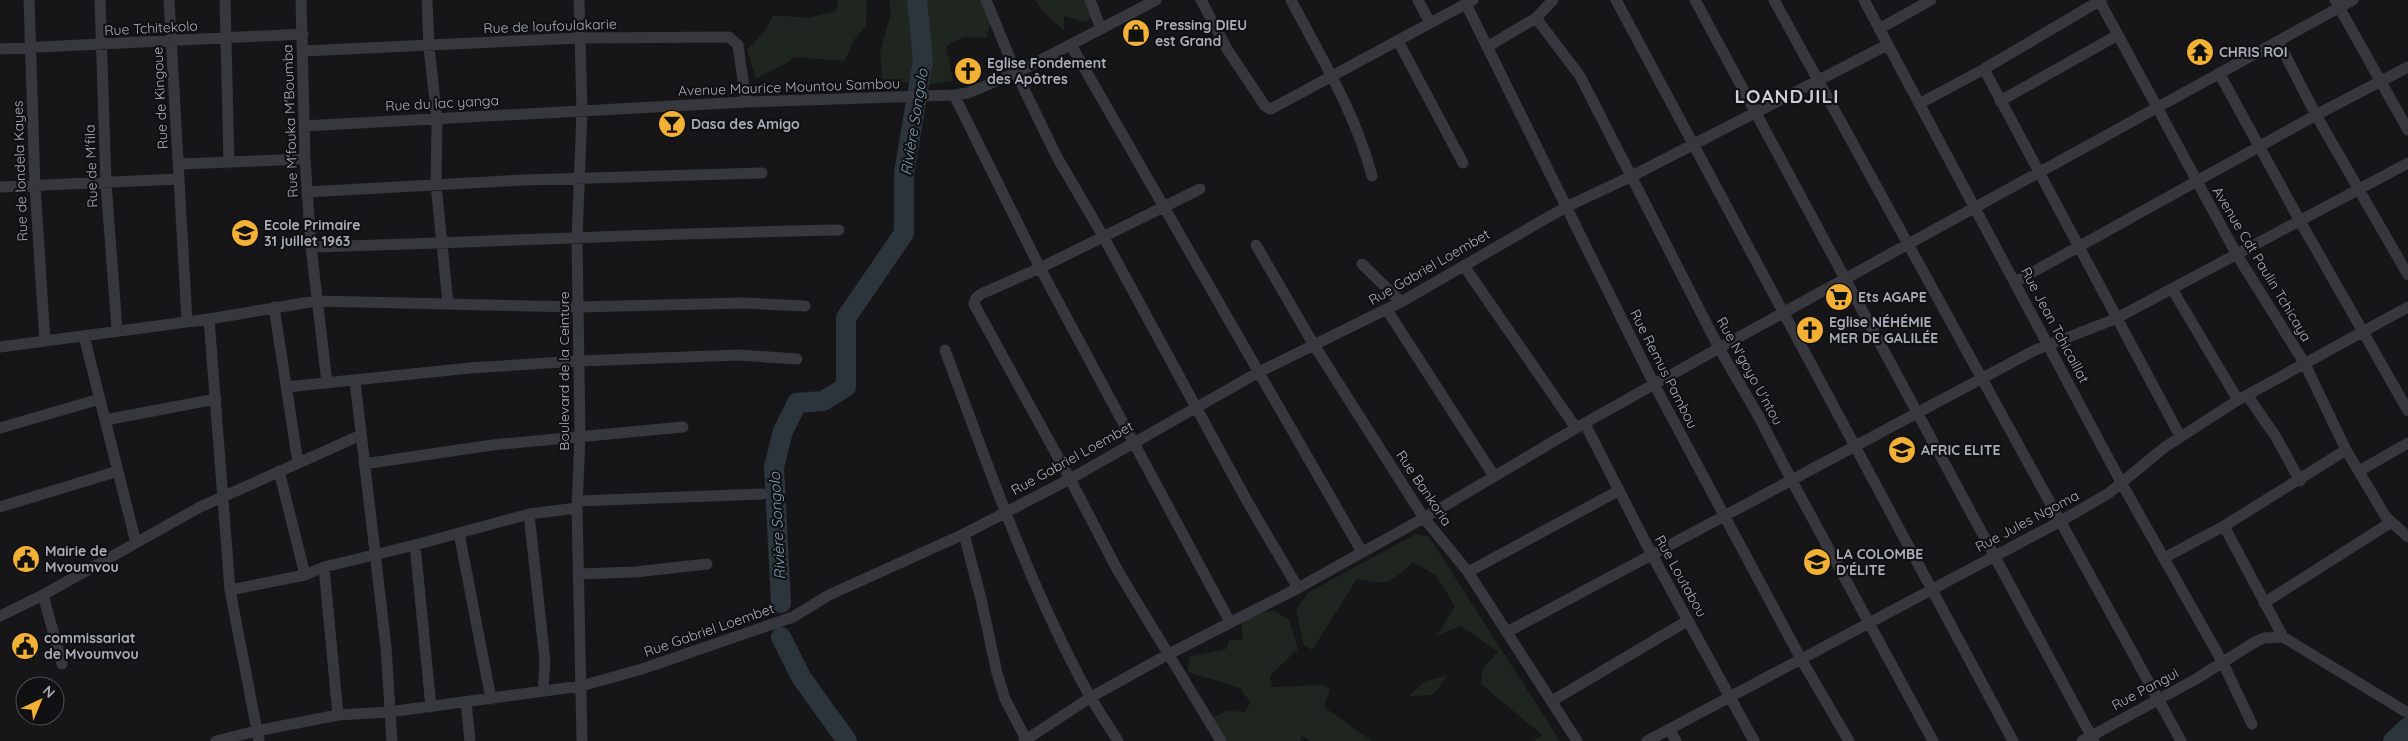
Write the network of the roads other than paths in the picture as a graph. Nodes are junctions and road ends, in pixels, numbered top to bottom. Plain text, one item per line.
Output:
1 (29, 0) edge
2 (100, 0) edge
3 (169, 0) edge
4 (225, 0) edge
5 (301, 0) edge
6 (427, 0) edge
7 (579, 0) edge
8 (986, 0) edge
9 (1090, 0) edge
10 (1156, 0) edge
11 (1202, 0) edge
12 (1291, 0) edge
13 (1418, 0) edge
14 (1553, 0) edge
15 (1616, 0) edge
16 (1695, 0) edge
17 (1774, 0) edge
18 (1864, 0) edge
19 (1931, 0) edge
20 (2100, 0) edge
21 (2353, 0) edge
22 (1469, 2) edge
23 (2338, 4) edge
24 (1536, 18) junction
25 (1430, 23) junction
26 (1879, 28) junction
27 (1101, 29) junction
28 (303, 34) junction
29 (2118, 35) junction
30 (579, 38) junction
31 (226, 39) junction
32 (1398, 41) junction
33 (2278, 41) junction
34 (172, 42) junction
35 (101, 45) junction
36 (1071, 45) junction
37 (1888, 45) junction
38 (429, 47) junction
39 (1487, 47) junction
40 (0, 49) edge
41 (32, 49) junction
42 (303, 52) junction
43 (2408, 67) edge
44 (1984, 69) junction
45 (1016, 73) junction
46 (2219, 73) junction
47 (1332, 77) junction
48 (1818, 80) junction
49 (2380, 82) junction
50 (954, 95) junction
51 (2000, 101) junction
52 (746, 102) junction
53 (1919, 104) junction
54 (2157, 107) junction
55 (582, 111) junction
56 (1754, 112) junction
57 (2316, 115) junction
58 (437, 120) junction
59 (304, 126) junction
60 (2408, 130) edge
61 (1693, 144) junction
62 (2259, 147) junction
63 (305, 159) junction
64 (229, 163) junction
65 (1463, 163) dead end
66 (2408, 163) edge
67 (179, 164) junction
68 (2038, 172) junction
69 (762, 173) dead end
70 (1372, 176) dead end
71 (1630, 177) junction
72 (179, 179) junction
73 (579, 179) junction
74 (106, 183) junction
75 (2196, 183) junction
76 (436, 185) junction
77 (35, 186) junction
78 (0, 187) edge
79 (1200, 189) dead end
80 (2358, 190) junction
81 (307, 192) junction
82 (1163, 207) junction
83 (1566, 207) junction
84 (1974, 208) junction
85 (2300, 222) junction
86 (839, 230) dead end
87 (1103, 236) junction
88 (577, 238) junction
89 (1909, 244) junction
90 (442, 245) junction
91 (1256, 245) dead end
92 (311, 247) junction
93 (2079, 247) junction
94 (2237, 255) junction
95 (1362, 264) dead end
96 (1464, 266) junction
97 (1040, 268) junction
98 (2408, 275) edge
99 (1844, 280) junction
100 (2016, 282) junction
101 (2172, 289) junction
102 (316, 301) junction
103 (1402, 302) junction
104 (448, 303) junction
105 (805, 306) dead end
106 (274, 307) junction
107 (578, 307) junction
108 (2408, 307) edge
109 (1387, 310) junction
110 (1784, 313) junction
111 (209, 319) junction
112 (2116, 319) junction
113 (187, 321) junction
114 (117, 330) junction
115 (2363, 331) junction
116 (84, 336) junction
117 (45, 340) junction
118 (1314, 345) junction
119 (2049, 345) junction
120 (0, 346) edge
121 (1719, 348) junction
122 (945, 350) dead end
123 (797, 359) dead end
124 (579, 361) junction
125 (2304, 364) junction
126 (1259, 372) junction
127 (1981, 379) junction
128 (355, 381) junction
129 (327, 383) junction
130 (1655, 386) junction
131 (286, 387) junction
132 (2242, 397) junction
133 (100, 399) junction
134 (216, 399) junction
135 (1197, 407) junction
136 (2408, 411) edge
137 (1916, 413) junction
138 (105, 420) junction
139 (1580, 426) junction
140 (683, 427) dead end
141 (0, 428) edge
142 (360, 435) junction
143 (580, 436) junction
144 (2180, 436) junction
145 (1135, 441) junction
146 (2408, 442) edge
147 (1854, 445) junction
148 (2346, 450) junction
149 (298, 463) junction
150 (364, 464) junction
151 (118, 471) junction
152 (278, 471) junction
153 (2359, 471) junction
154 (1494, 476) junction
155 (1070, 479) junction
156 (1791, 479) junction
157 (2300, 481) junction
158 (2122, 484) junction
159 (1618, 491) junction
160 (762, 494) dead end
161 (223, 496) junction
162 (577, 504) junction
163 (0, 507) edge
164 (1005, 512) junction
165 (529, 514) junction
166 (1725, 516) junction
167 (1424, 518) junction
168 (2061, 521) junction
169 (2390, 523) junction
170 (2224, 526) junction
171 (459, 533) junction
172 (964, 534) junction
173 (2408, 537) edge
174 (136, 543) junction
175 (414, 545) junction
176 (1362, 552) junction
177 (374, 554) junction
178 (1652, 555) junction
179 (1995, 555) junction
180 (2164, 558) junction
181 (708, 564) dead end
182 (324, 567) junction
183 (1468, 572) junction
184 (578, 574) junction
185 (305, 575) junction
186 (1298, 588) junction
187 (230, 590) junction
188 (1931, 590) junction
189 (44, 595) junction
190 (2264, 603) junction
191 (0, 616) edge
192 (1688, 621) junction
193 (1230, 622) junction
194 (1868, 623) junction
195 (1507, 632) junction
196 (2282, 637) junction
197 (1167, 655) junction
198 (1802, 659) junction
199 (2223, 663) junction
200 (62, 664) dead end
201 (581, 686) junction
202 (543, 691) junction
203 (1730, 695) junction
204 (1091, 697) junction
205 (491, 699) junction
206 (2157, 699) junction
207 (1552, 701) junction
208 (466, 702) junction
209 (431, 707) junction
210 (389, 712) junction
211 (2408, 713) edge
212 (338, 715) junction
213 (2252, 724) dead end
214 (1669, 729) junction
215 (257, 736) edge
216 (2089, 739) edge
217 (1026, 740) edge
218 (216, 741) edge
219 (392, 741) edge
220 (470, 741) edge
221 (582, 741) edge
222 (1118, 741) edge
223 (1221, 741) edge
224 (1577, 741) edge
225 (1646, 741) edge
226 (1676, 741) edge
227 (1754, 741) edge
228 (1848, 741) edge
229 (1933, 741) edge
230 (2013, 741) edge
231 (2181, 741) edge

1 - 41 street, Rue de londela Kayes
2 - 35 street, Rue de M'fila
3 - 34 street, Rue de Kingoue
4 - 31 street
5 - 28 street, Rue M'fouka M'Boumba
6 - 38 street
7 - 30 street, Boulevard de la Ceinture
8 - 45 street
9 - 27 street
10 - 27 street, Avenue Maurice Mountou Sambou
11 - 47 street
12 - 47 street
13 - 25 street
14 - 24 street
15 - 61 street
16 - 56 street
17 - 48 street
18 - 26 street, Rue Jean Tchicaillat
19 - 26 street
20 - 29 street, Avenue Cdt Paulin Tchicaya
20 - 44 street
21 - 23 street
22 - 25 street
22 - 39 street, Rue Remus Pambou
23 - 33 street
23 - 49 street
24 - 39 street
24 - 71 street, Rue N'goyo U'ntou
25 - 32 street
26 - 37 street, Rue Jean Tchicaillat
27 - 36 street, Avenue Maurice Mountou Sambou
28 - 31 street, Rue Tchitekolo
28 - 42 street, Rue M'fouka M'Boumba
29 - 51 street
29 - 54 street, Avenue Cdt Paulin Tchicaya
30 - 38 street, Rue de loufoulakarie
30 - 52 street, Rue de loufoulakarie
30 - 55 street, Boulevard de la Ceinture
31 - 34 street, Rue Tchitekolo
31 - 64 street
32 - 47 street
32 - 65 street
33 - 46 street
33 - 57 street
34 - 35 street, Rue Tchitekolo
34 - 67 street, Rue de Kingoue
35 - 41 street, Rue Tchitekolo
35 - 74 street, Rue de M'fila
36 - 45 street, Avenue Maurice Mountou Sambou
36 - 82 street
37 - 48 street, Rue Gabriel Loembet
37 - 53 street, Rue Jean Tchicaillat
38 - 42 street, Rue de loufoulakarie
38 - 58 street
39 - 83 street, Rue Remus Pambou
40 - 41 street, Rue Tchitekolo
41 - 77 street, Rue de londela Kayes
42 - 59 street, Rue M'fouka M'Boumba
43 - 49 street
44 - 51 street
44 - 53 street
45 - 50 street, Avenue Maurice Mountou Sambou
45 - 87 street
46 - 54 street
46 - 62 street
47 - 70 street
48 - 56 street, Rue Gabriel Loembet
48 - 89 street
49 - 57 street
49 - 60 street
50 - 52 street, Avenue Maurice Mountou Sambou
50 - 97 street
51 - 68 street
52 - 55 street, Avenue Maurice Mountou Sambou
53 - 84 street, Rue Jean Tchicaillat
54 - 68 street
54 - 75 street, Avenue Cdt Paulin Tchicaya
55 - 58 street, Rue du lac yanga
55 - 73 street, Boulevard de la Ceinture
56 - 61 street, Rue Gabriel Loembet
56 - 99 street
57 - 62 street
57 - 80 street
58 - 59 street, Rue du lac yanga
58 - 76 street
59 - 63 street, Rue M'fouka M'Boumba
61 - 71 street, Rue Gabriel Loembet
61 - 110 street
62 - 75 street
62 - 85 street
63 - 64 street
63 - 81 street, Rue M'fouka M'Boumba
64 - 67 street
66 - 80 street
67 - 72 street, Rue de Kingoue
68 - 84 street
68 - 93 street
69 - 73 street
71 - 83 street, Rue Gabriel Loembet
71 - 121 street, Rue N'goyo U'ntou
72 - 74 street
72 - 113 street, Rue de Kingoue
73 - 76 street
73 - 88 street, Boulevard de la Ceinture
74 - 77 street
74 - 114 street, Rue de M'fila
75 - 93 street
75 - 94 street, Avenue Cdt Paulin Tchicaya
76 - 81 street
76 - 90 street
77 - 78 street
77 - 117 street, Rue de londela Kayes
79 - 82 street
80 - 85 street
80 - 98 street
81 - 92 street, Rue M'fouka M'Boumba
82 - 87 street
82 - 126 street
83 - 96 street, Rue Gabriel Loembet
83 - 130 street, Rue Remus Pambou
84 - 89 street
84 - 100 street, Rue Jean Tchicaillat
85 - 94 street
85 - 115 street
86 - 88 street
87 - 97 street
87 - 135 street
88 - 90 street
88 - 107 street, Boulevard de la Ceinture
89 - 99 street
89 - 127 street
90 - 92 street
90 - 104 street
91 - 118 street, Rue Bankoria
92 - 102 street, Rue M'fouka M'Boumba
93 - 100 street
93 - 112 street
94 - 101 street
94 - 125 street, Avenue Cdt Paulin Tchicaya
95 - 103 street
96 - 103 street, Rue Gabriel Loembet
96 - 139 street, Rue Loutabou
97 - 145 street
97 - 155 street
99 - 110 street
99 - 137 street
100 - 119 street, Rue Jean Tchicaillat
101 - 112 street
101 - 132 street
102 - 104 street
102 - 106 street
102 - 129 street, Rue M'fouka M'Boumba
103 - 109 street, Rue Gabriel Loembet
104 - 107 street
105 - 107 street
106 - 111 street
106 - 131 street
107 - 124 street, Boulevard de la Ceinture
108 - 115 street, Rue Jules Ngoma
109 - 118 street, Rue Gabriel Loembet
109 - 154 street
110 - 121 street
110 - 147 street
111 - 113 street
111 - 134 street
112 - 119 street
112 - 144 street
113 - 114 street
114 - 116 street
115 - 125 street, Rue Jules Ngoma
115 - 136 street
116 - 117 street
116 - 133 street
117 - 120 street
118 - 126 street, Rue Gabriel Loembet
118 - 167 street, Rue Bankoria
119 - 127 street
119 - 158 street, Rue Jean Tchicaillat
121 - 130 street
121 - 156 street, Rue N'goyo U'ntou
122 - 164 street
123 - 124 street
124 - 128 street
124 - 143 street, Boulevard de la Ceinture
125 - 132 street, Rue Jules Ngoma
125 - 148 street, Avenue Cdt Paulin Tchicaya
126 - 135 street, Rue Gabriel Loembet
126 - 176 street
127 - 137 street
127 - 168 street
128 - 129 street
128 - 142 street
129 - 131 street
130 - 139 street
130 - 166 street, Rue Remus Pambou
131 - 149 street
132 - 144 street, Rue Jules Ngoma
132 - 157 street
133 - 138 street
133 - 141 street
134 - 138 street
134 - 161 street
135 - 145 street, Rue Gabriel Loembet
135 - 186 street
137 - 147 street
137 - 179 street
138 - 151 street
139 - 154 street
139 - 159 street, Rue Loutabou
140 - 143 street
142 - 149 street
142 - 150 street
143 - 150 street
143 - 162 street, Boulevard de la Ceinture
144 - 158 street, Rue Jules Ngoma
145 - 155 street, Rue Gabriel Loembet
145 - 193 street
146 - 153 street
147 - 156 street
147 - 188 street
148 - 153 street, Avenue Cdt Paulin Tchicaya
148 - 157 street
149 - 152 street
150 - 177 street
151 - 163 street
151 - 174 street
152 - 161 street
152 - 185 street
153 - 169 street, Avenue Cdt Paulin Tchicaya
154 - 167 street
155 - 164 street, Rue Gabriel Loembet
155 - 197 street
156 - 166 street
156 - 194 street, Rue N'goyo U'ntou
157 - 170 street
158 - 168 street, Rue Jules Ngoma
158 - 180 street, Rue Jean Tchicaillat
159 - 178 street, Rue Loutabou
159 - 183 street
160 - 162 street
161 - 174 street
161 - 187 street
162 - 165 street
162 - 184 street, Boulevard de la Ceinture
164 - 172 street, Rue Gabriel Loembet
164 - 204 street
165 - 171 street
165 - 202 street
166 - 178 street
166 - 198 street, Rue Remus Pambou
167 - 176 street
167 - 183 street, Rue Bankoria
168 - 179 street, Rue Jules Ngoma
168 - 206 street
169 - 173 street, Avenue Cdt Paulin Tchicaya
169 - 190 street
170 - 180 street
170 - 190 street
171 - 175 street
171 - 205 street
172 - 201 street, Rue Gabriel Loembet
172 - 217 street
174 - 189 street
175 - 177 street
175 - 209 street
176 - 186 street
177 - 182 street
177 - 210 street
178 - 192 street, Rue Loutabou
178 - 195 street
179 - 188 street, Rue Jules Ngoma
179 - 216 street
180 - 199 street, Rue Jean Tchicaillat
181 - 184 street
182 - 185 street
182 - 212 street
183 - 195 street, Rue Bankoria
184 - 201 street, Boulevard de la Ceinture
185 - 187 street
186 - 193 street
187 - 215 street
188 - 194 street, Rue Jules Ngoma
188 - 230 street
189 - 191 street
189 - 200 street
190 - 196 street
192 - 203 street, Rue Loutabou
192 - 207 street
193 - 197 street
194 - 198 street, Rue Jules Ngoma
194 - 229 street, Rue N'goyo U'ntou
195 - 207 street, Rue Bankoria
196 - 199 street, Rue Pangui
196 - 211 street
197 - 204 street
197 - 223 street
198 - 203 street, Rue Jules Ngoma
198 - 228 street, Rue Remus Pambou
199 - 206 street, Rue Pangui
199 - 213 street, Rue Jean Tchicaillat
201 - 202 street, Rue Gabriel Loembet
201 - 221 street, Boulevard de la Ceinture
202 - 205 street, Rue Gabriel Loembet
203 - 214 street, Rue Jules Ngoma
203 - 227 street, Rue Loutabou
204 - 217 street
204 - 222 street
205 - 208 street, Rue Gabriel Loembet
206 - 216 street, Rue Pangui
206 - 231 street
207 - 224 street, Rue Bankoria
208 - 209 street, Rue Gabriel Loembet
208 - 220 street
209 - 210 street, Rue Gabriel Loembet
210 - 212 street, Rue Gabriel Loembet
210 - 219 street
212 - 215 street, Rue Gabriel Loembet
214 - 225 street, Rue Jules Ngoma
214 - 226 street
215 - 218 street, Rue Gabriel Loembet

